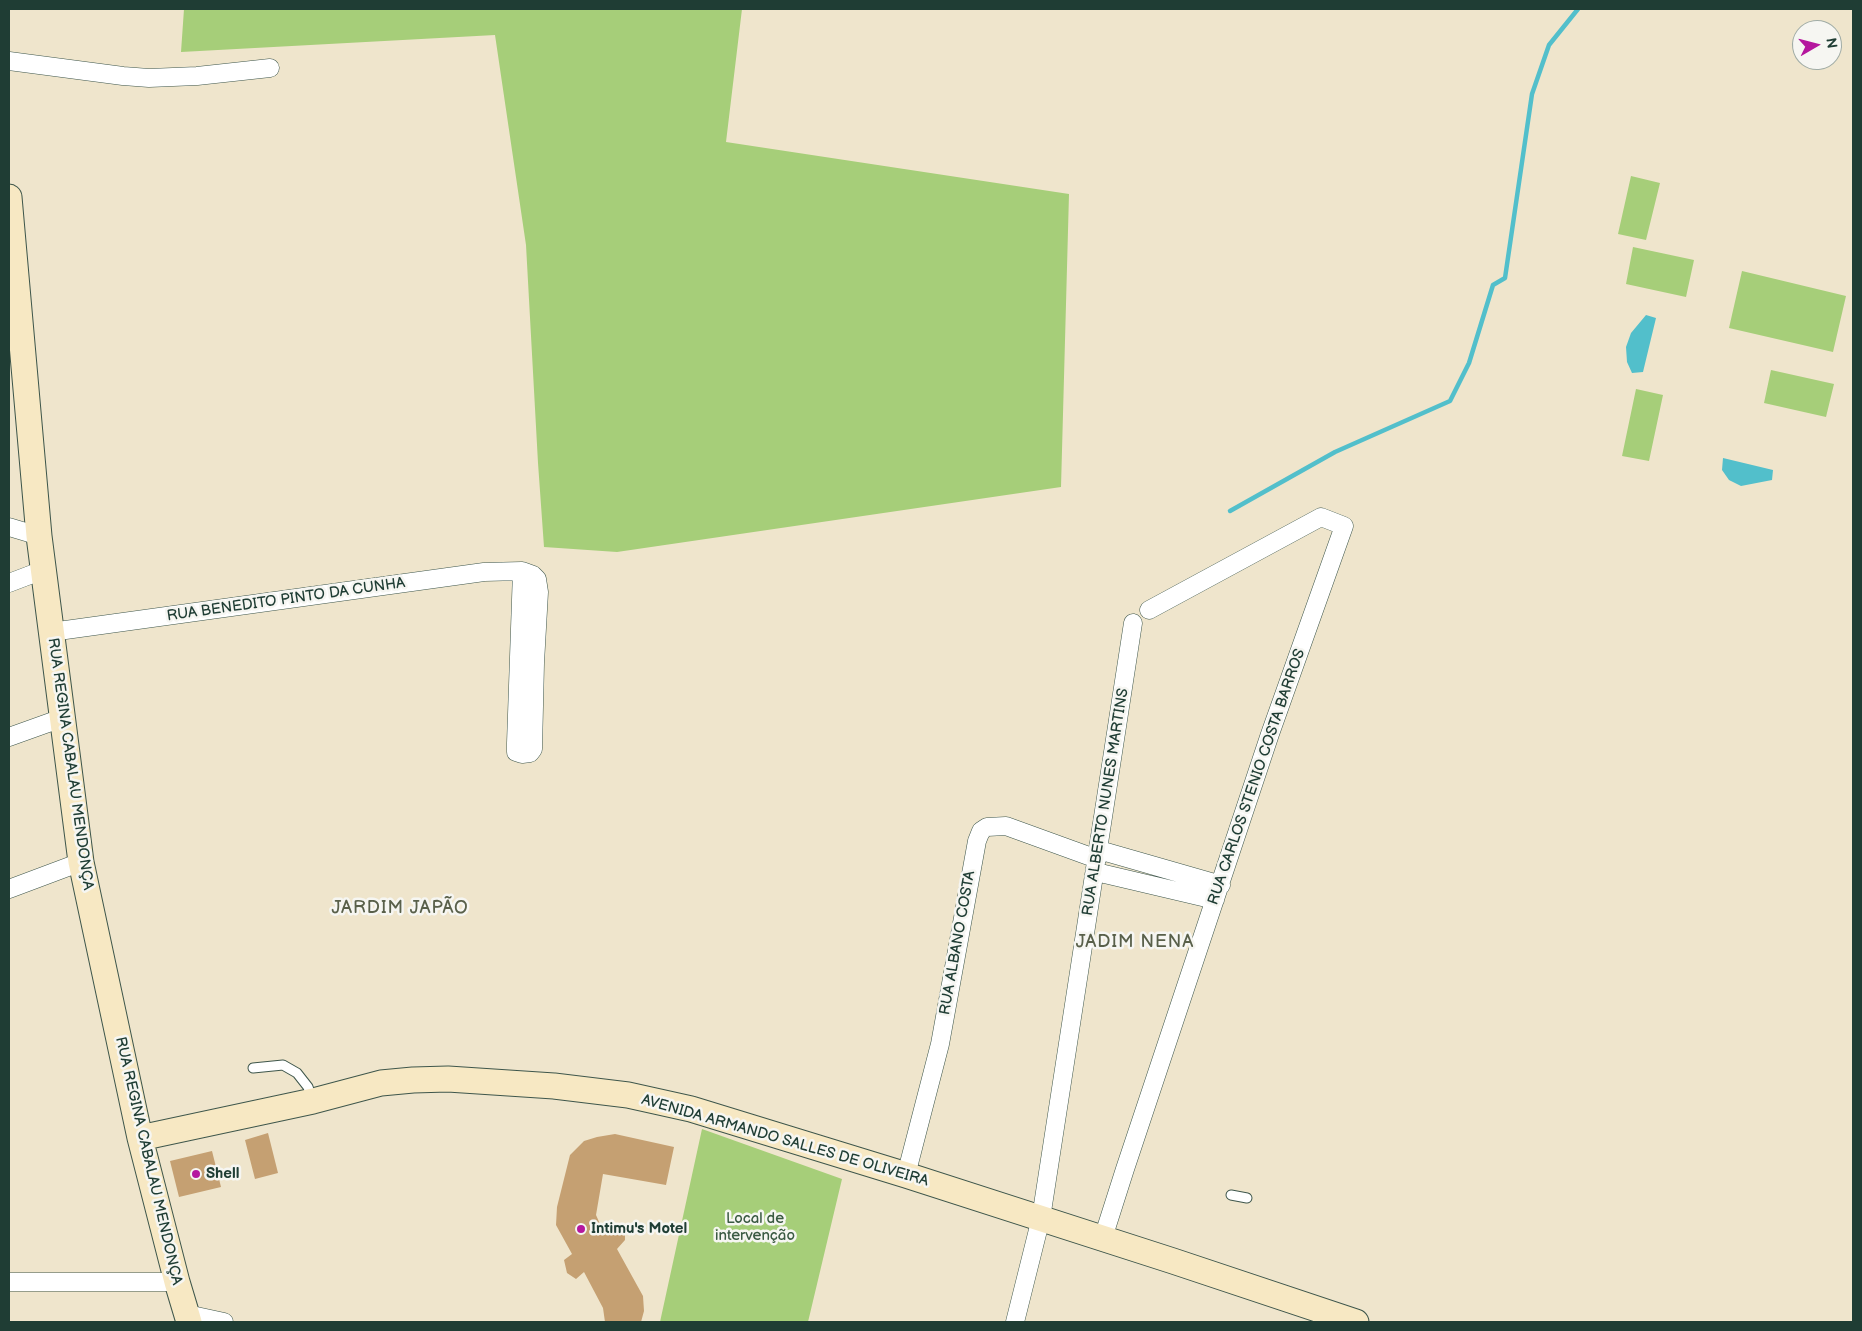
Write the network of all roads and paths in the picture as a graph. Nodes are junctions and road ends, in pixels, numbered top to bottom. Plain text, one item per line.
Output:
1 (9, 61) edge
2 (270, 68) dead end
3 (9, 197) edge
4 (9, 527) edge
5 (39, 536) junction
6 (43, 570) junction
7 (9, 583) edge
8 (1149, 610) dead end
9 (1133, 623) dead end
10 (50, 632) junction
11 (527, 663) dead end
12 (62, 718) junction
13 (9, 738) edge
14 (1097, 861) junction
15 (81, 862) junction
16 (9, 889) edge
17 (1218, 892) junction
18 (253, 1068) dead end
19 (314, 1101) junction
20 (140, 1138) junction
21 (906, 1175) junction
22 (1231, 1195) dead end
23 (1247, 1198) dead end
24 (1042, 1218) junction
25 (1103, 1238) junction
26 (9, 1282) edge
27 (177, 1282) junction
28 (188, 1318) edge
29 (224, 1322) edge
30 (1015, 1322) edge
31 (1356, 1322) edge

1 - 2 street
3 - 5 main road, RUA REGINA CABALAU MENDONÇA
4 - 5 street
5 - 6 main road, RUA REGINA CABALAU MENDONÇA
6 - 7 street
6 - 10 main road, RUA REGINA CABALAU MENDONÇA
8 - 17 street, RUA CARLOS STENIO COSTA BARROS
9 - 14 street, RUA ALBERTO NUNES MARTINS
10 - 11 street, RUA BENEDITO PINTO DA CUNHA
10 - 12 main road, RUA REGINA CABALAU MENDONÇA
12 - 13 street
12 - 15 main road, RUA REGINA CABALAU MENDONÇA
14 - 17 street, RUA ALBANO COSTA
14 - 21 street, RUA ALBANO COSTA
14 - 24 street, RUA ALBERTO NUNES MARTINS
15 - 16 street
15 - 20 main road, RUA REGINA CABALAU MENDONÇA
17 - 25 street, RUA CARLOS STENIO COSTA BARROS
18 - 19 lane
19 - 20 main road, AVENIDA ARMANDO SALLES DE OLIVEIRA
19 - 21 main road, AVENIDA ARMANDO SALLES DE OLIVEIRA
20 - 27 main road, RUA REGINA CABALAU MENDONÇA
21 - 24 main road, AVENIDA ARMANDO SALLES DE OLIVEIRA
22 - 23 lane
24 - 25 main road, AVENIDA ARMANDO SALLES DE OLIVEIRA
24 - 30 street, RUA ALBERTO NUNES MARTINS
25 - 31 main road, AVENIDA ARMANDO SALLES DE OLIVEIRA
26 - 27 street
27 - 28 main road, RUA REGINA CABALAU MENDONÇA
28 - 29 street

